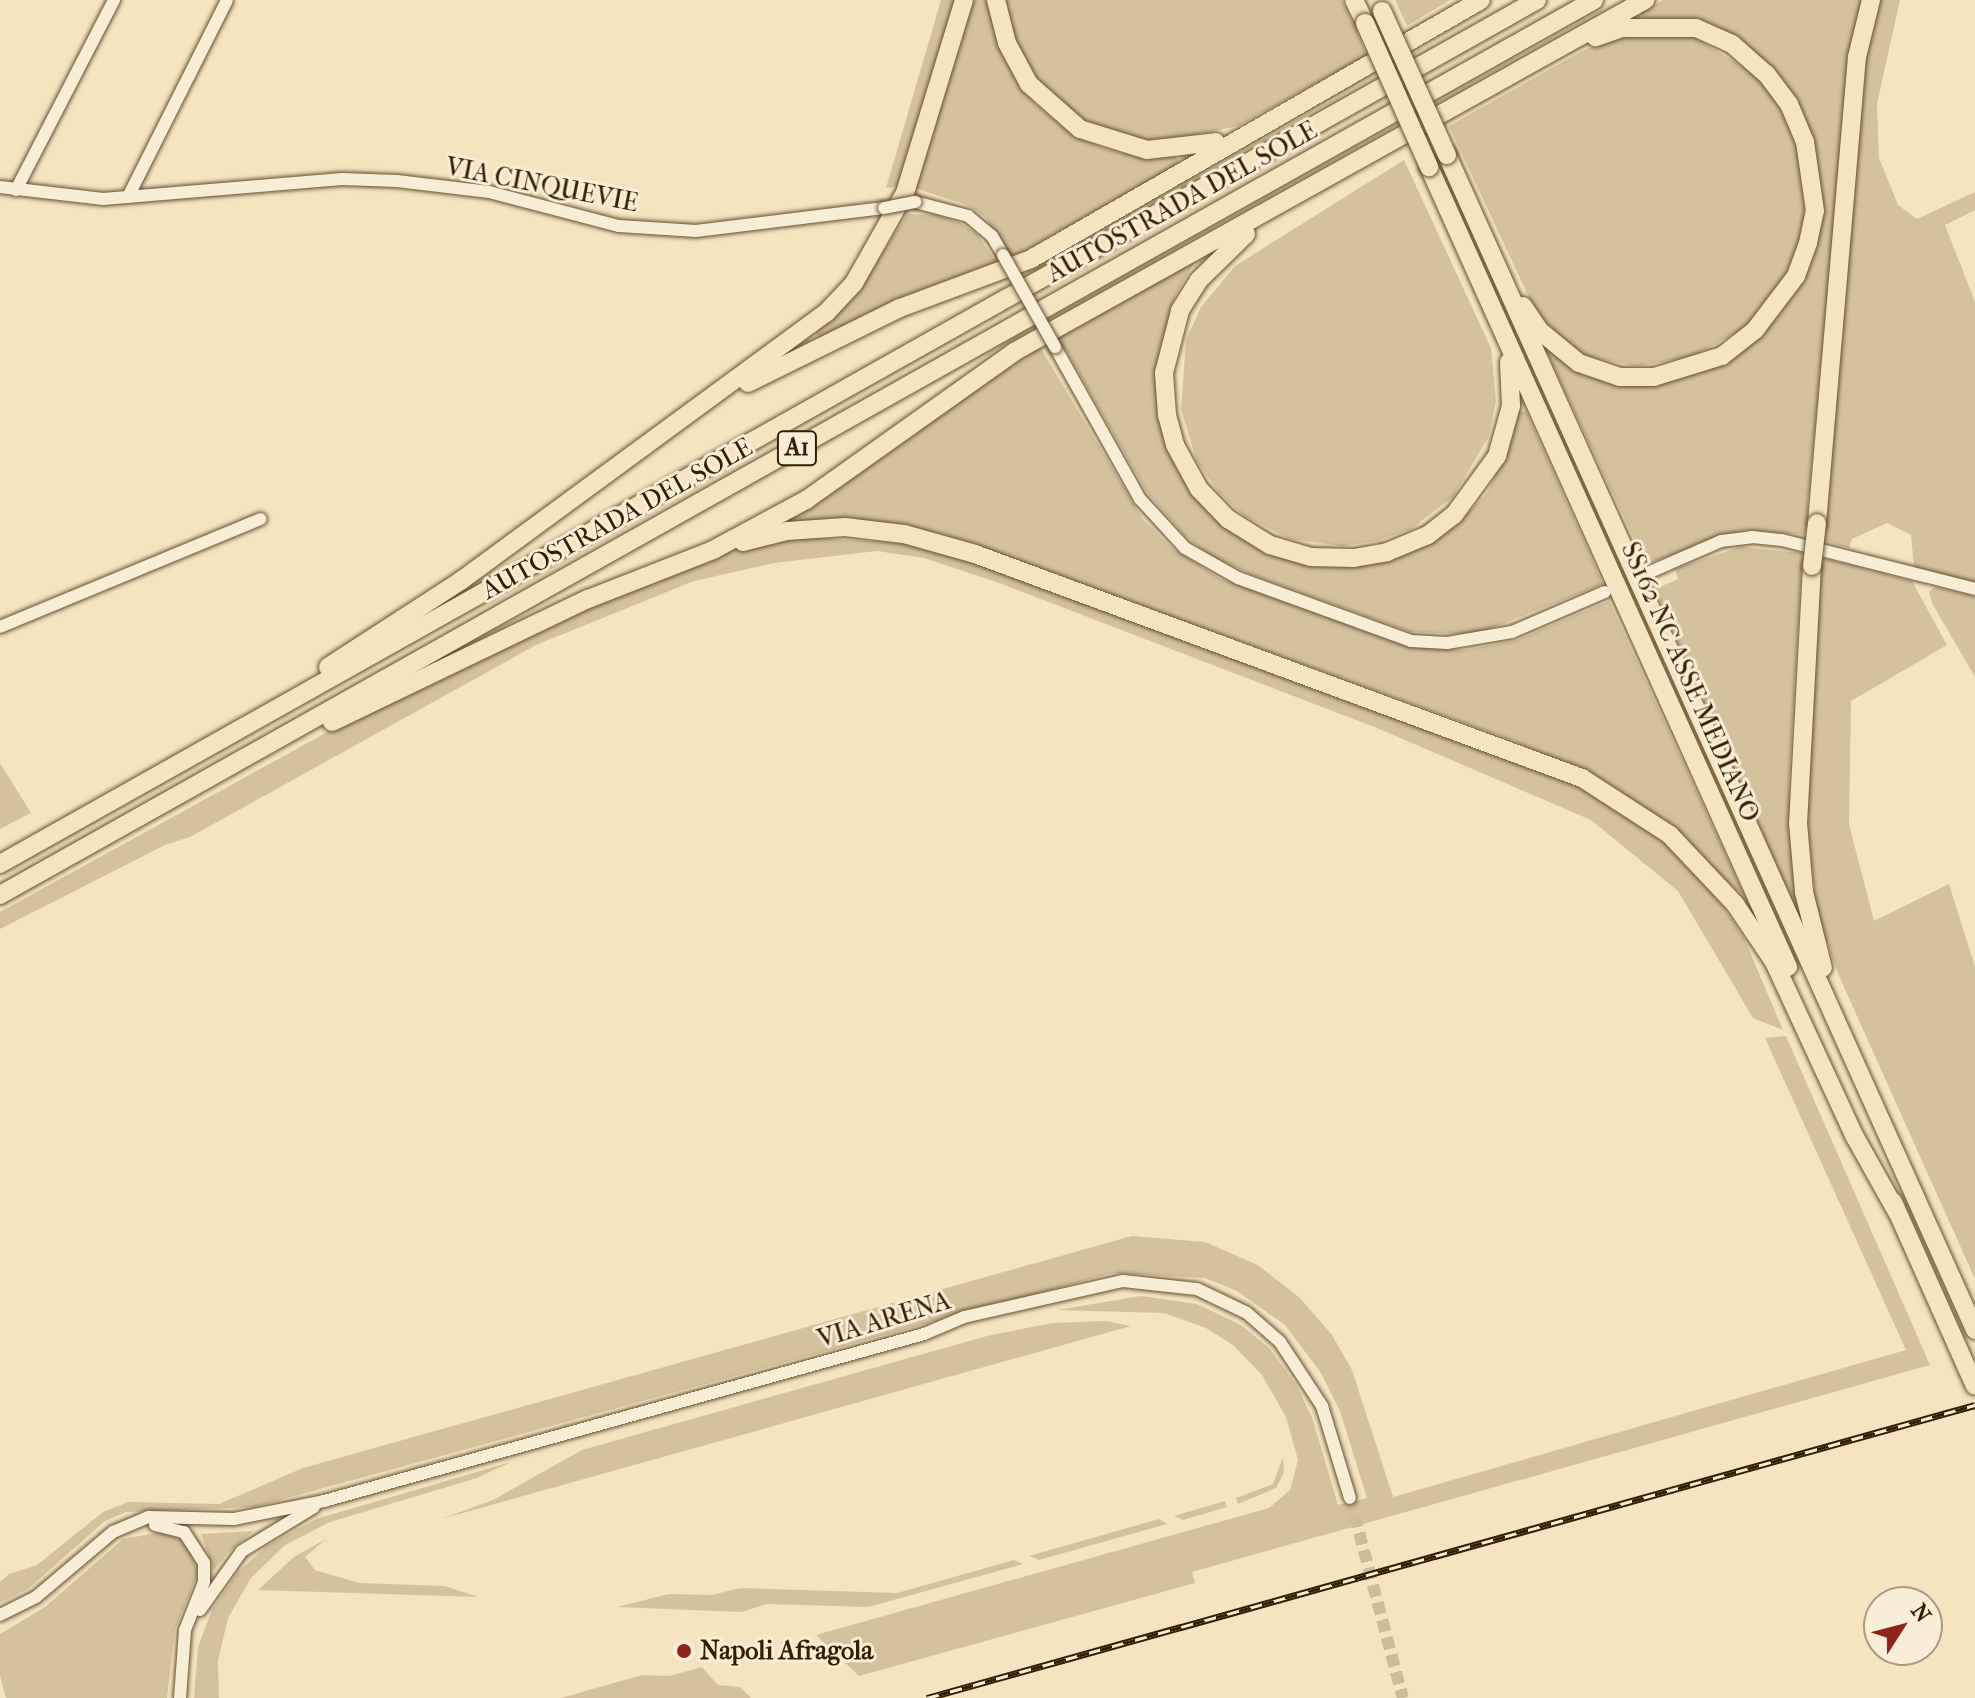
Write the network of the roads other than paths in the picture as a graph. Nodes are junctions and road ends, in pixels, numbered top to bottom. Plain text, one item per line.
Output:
1 (114, 0) edge
2 (227, 0) edge
3 (964, 0) edge
4 (996, 0) edge
5 (1354, 0) edge
6 (1481, 0) edge
7 (1537, 0) edge
8 (1594, 0) edge
9 (1645, 0) edge
10 (1871, 0) edge
11 (1380, 5) edge
12 (1544, 56) junction
13 (1238, 136) junction
14 (0, 187) edge
15 (16, 190) junction
16 (128, 197) junction
17 (1281, 206) junction
18 (1496, 268) junction
19 (1503, 332) junction
20 (690, 414) junction
21 (261, 519) dead end
22 (713, 550) junction
23 (1650, 572) dead end
24 (1975, 589) edge
25 (1605, 592) dead end
26 (0, 627) edge
27 (179, 764) junction
28 (87, 846) junction
29 (0, 864) edge
30 (0, 895) edge
31 (1823, 981) junction
32 (1795, 996) junction
33 (1975, 1330) edge
34 (1975, 1386) edge
35 (1350, 1498) tunnel mouth
36 (324, 1501) junction
37 (128, 1525) junction
38 (0, 1615) edge
39 (182, 1653) junction
40 (180, 1698) edge

1 - 15 street
2 - 16 street
3 - 20 highway
4 - 13 highway
5 - 19 highway, SS162 NC ASSE MEDIANO, bridge
6 - 13 highway
7 - 27 highway, AUTOSTRADA DEL SOLE / A1
8 - 28 highway, AUTOSTRADA DEL SOLE / A1
9 - 12 highway
10 - 31 highway, bridge
11 - 18 highway, SS162 NC ASSE MEDIANO, bridge
12 - 17 highway
12 - 18 highway
13 - 20 highway
14 - 15 street, VIA CINQUEVIE
15 - 16 street, VIA CINQUEVIE
16 - 25 street, VIA CINQUEVIE, bridge
17 - 19 highway
17 - 22 highway
18 - 31 highway, SS162 NC ASSE MEDIANO
19 - 32 highway, SS162 NC ASSE MEDIANO
20 - 27 highway
21 - 26 street
22 - 28 highway
22 - 32 highway
23 - 24 street
27 - 29 highway, AUTOSTRADA DEL SOLE / A1
28 - 30 highway, AUTOSTRADA DEL SOLE / A1
31 - 33 highway
32 - 34 highway
35 - 36 street, VIA ARENA
36 - 37 street, VIA ARENA
36 - 39 street, VIA ARENA
37 - 38 street, VIA ARENA
37 - 39 street, VIA ARENA
39 - 40 street, VIA ARENA

